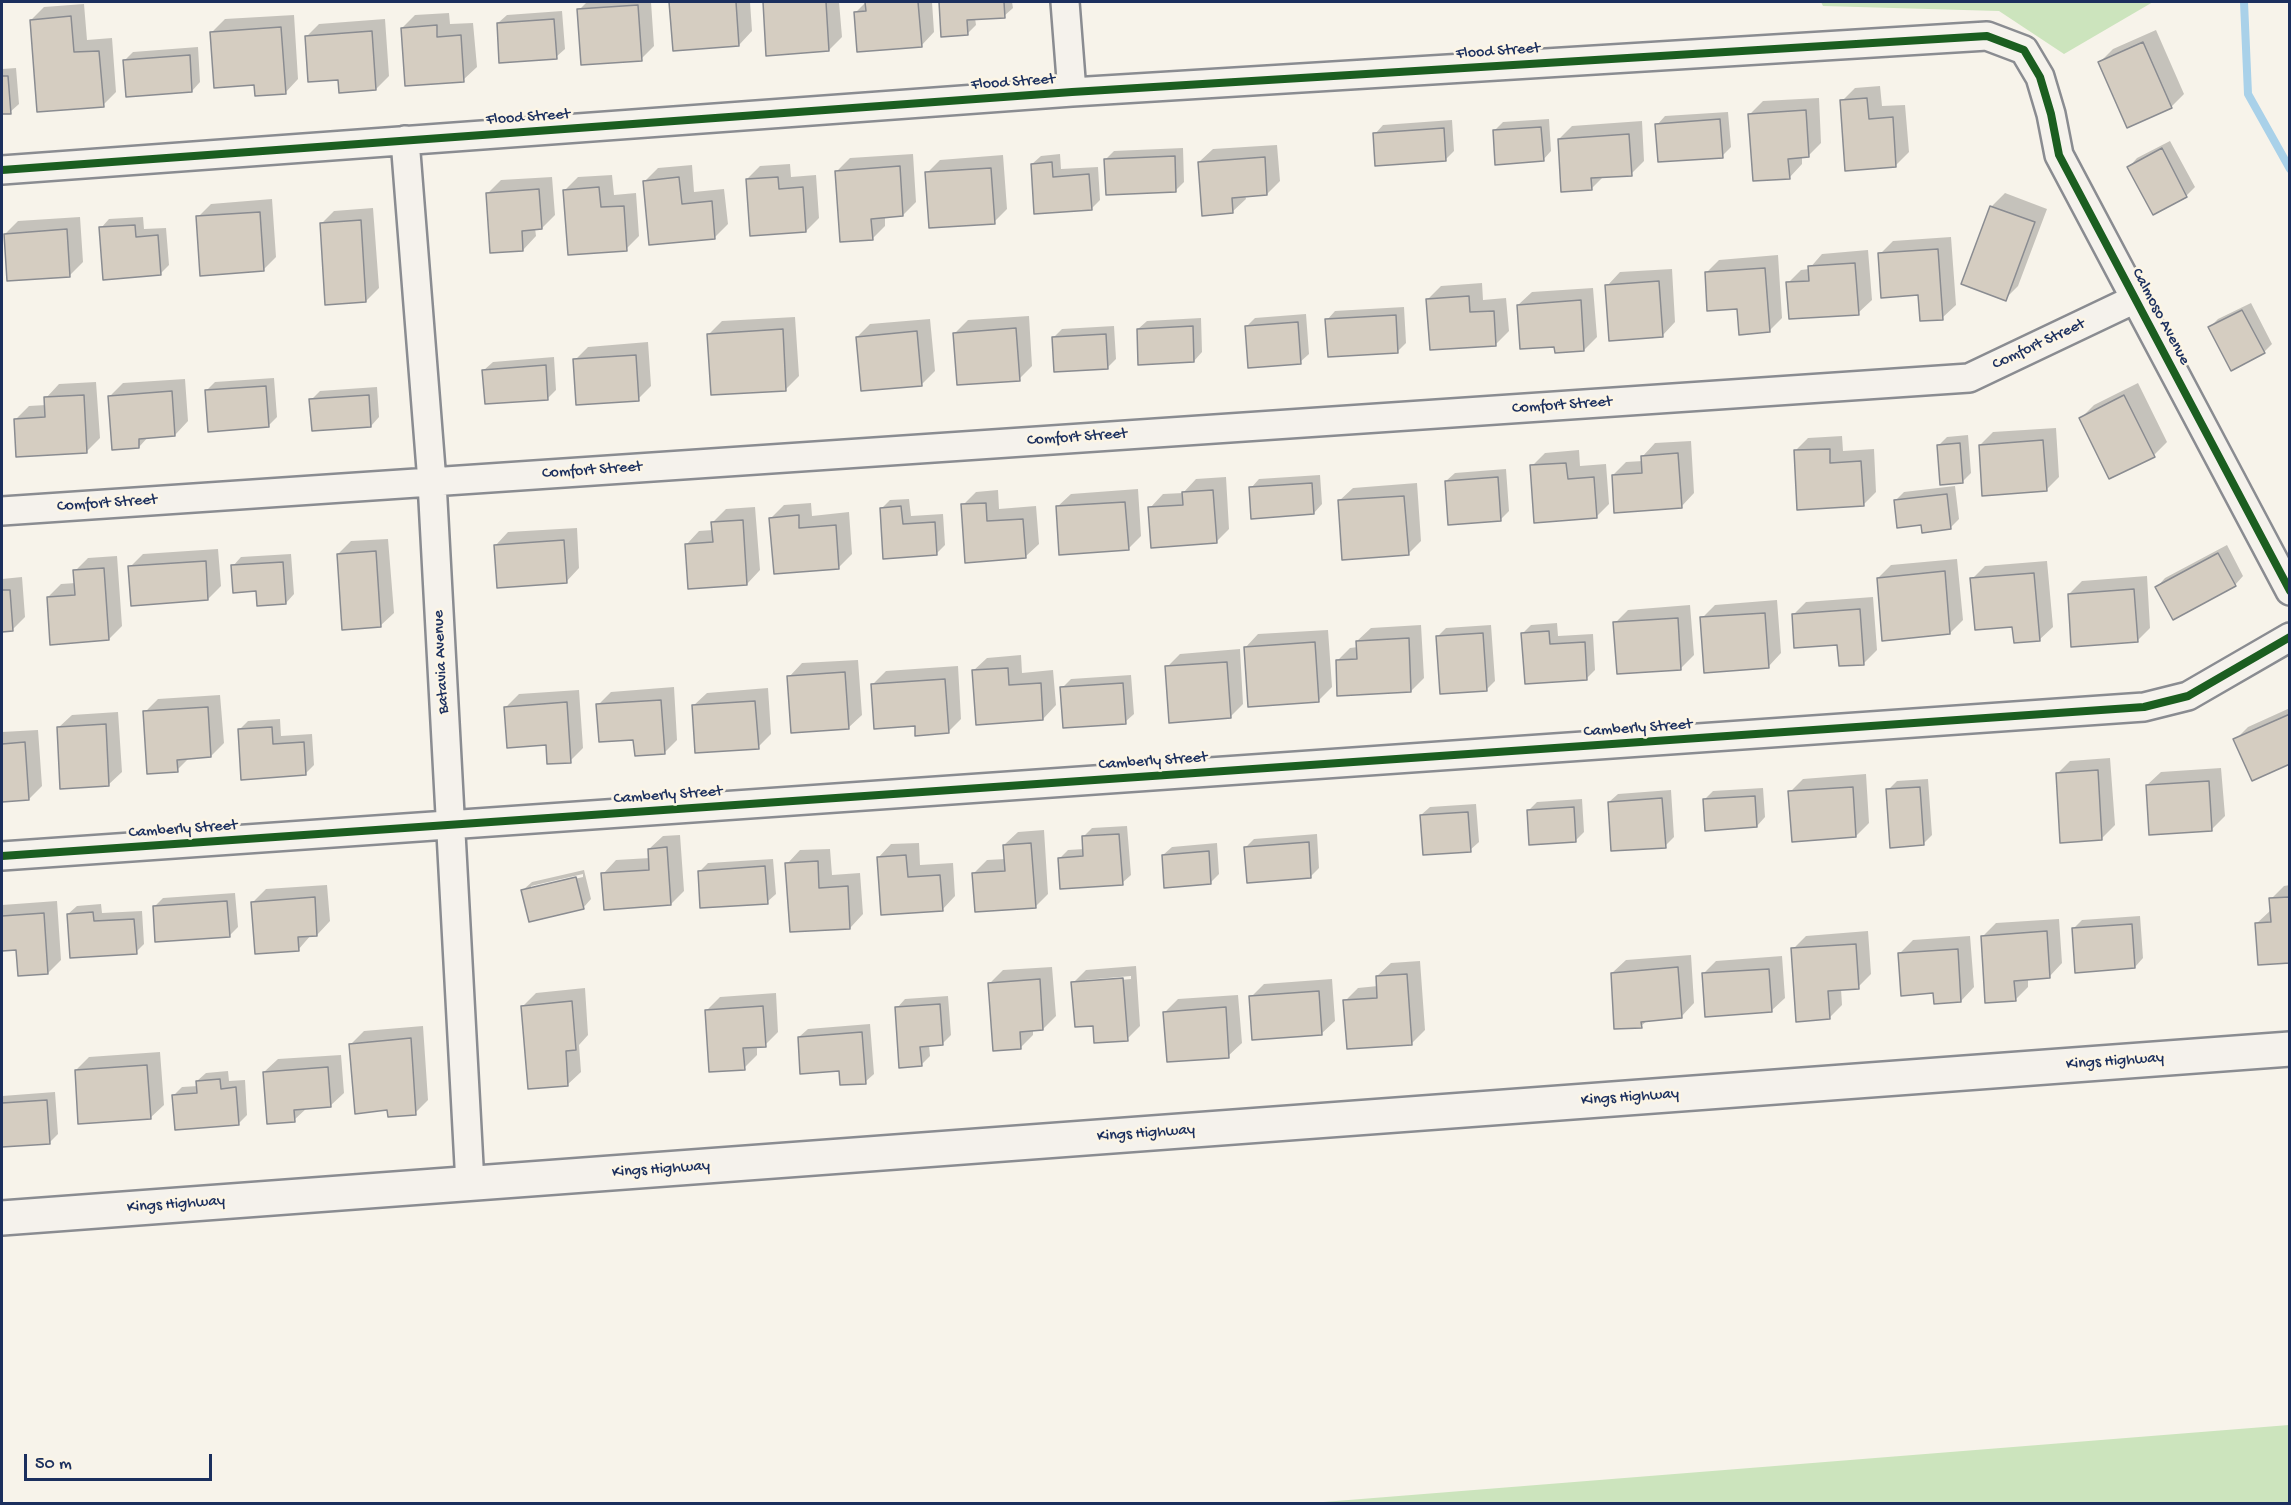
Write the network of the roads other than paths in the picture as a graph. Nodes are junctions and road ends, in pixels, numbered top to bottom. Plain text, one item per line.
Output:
1 (1065, 2) edge
2 (2024, 50) joint
3 (1072, 92) junction
4 (405, 141) junction
5 (2, 170) edge
6 (2135, 299) junction
7 (432, 482) junction
8 (2, 511) edge
9 (2289, 591) edge
10 (2289, 637) edge
11 (452, 825) junction
12 (2, 856) edge
13 (2289, 1049) edge
14 (470, 1184) junction
15 (2, 1218) edge

1 - 3 street
2 - 3 street, Flood Street
2 - 6 street, Calmoso Avenue
3 - 4 street, Flood Street
4 - 5 street, Flood Street
4 - 7 street, Batavia Avenue
6 - 7 street, Comfort Street
6 - 9 street, Calmoso Avenue
7 - 8 street, Comfort Street
7 - 11 street, Batavia Avenue
10 - 11 street, Camberly Street
11 - 12 street, Camberly Street
11 - 14 street, Batavia Avenue
13 - 14 street, Kings Highway
14 - 15 street, Kings Highway

